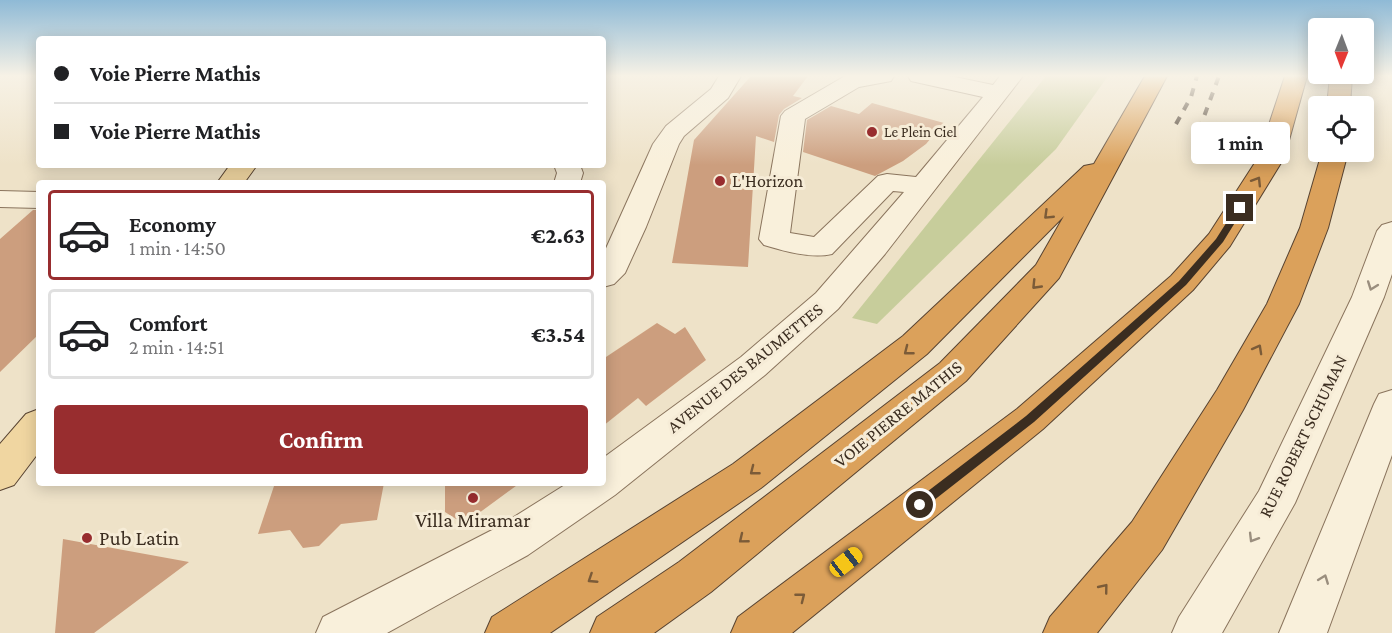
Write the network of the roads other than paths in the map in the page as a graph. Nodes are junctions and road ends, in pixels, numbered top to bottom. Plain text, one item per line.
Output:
1 (705, 106) edge
2 (811, 106) edge
3 (987, 106) edge
4 (1141, 106) edge
5 (1287, 106) edge
6 (1120, 145) junction
7 (1332, 162) edge
8 (242, 168) edge
9 (232, 180) edge
10 (922, 186) junction
11 (0, 199) edge
12 (36, 200) edge
13 (1392, 231) edge
14 (606, 276) edge
15 (1392, 404) edge
16 (36, 428) edge
17 (0, 473) edge
18 (606, 479) edge
19 (596, 486) edge
20 (340, 633) edge
21 (509, 633) edge
22 (614, 633) edge
23 (754, 633) edge
24 (1067, 633) edge
25 (1196, 633) edge
26 (1303, 633) edge

1 - 14 street
2 - 10 street
3 - 10 street, AVENUE DES BAUMETTES
4 - 6 highway, VOIE PIERRE MATHIS
23 -> 5 highway
6 -> 21 highway
6 -> 22 highway, VOIE PIERRE MATHIS
24 -> 7 highway
8 - 9 main road
10 - 18 street, AVENUE DES BAUMETTES
11 - 12 street
13 -> 25 street, RUE ROBERT SCHUMAN
26 -> 15 street
16 - 17 main road
19 - 20 street, AVENUE DES BAUMETTES

